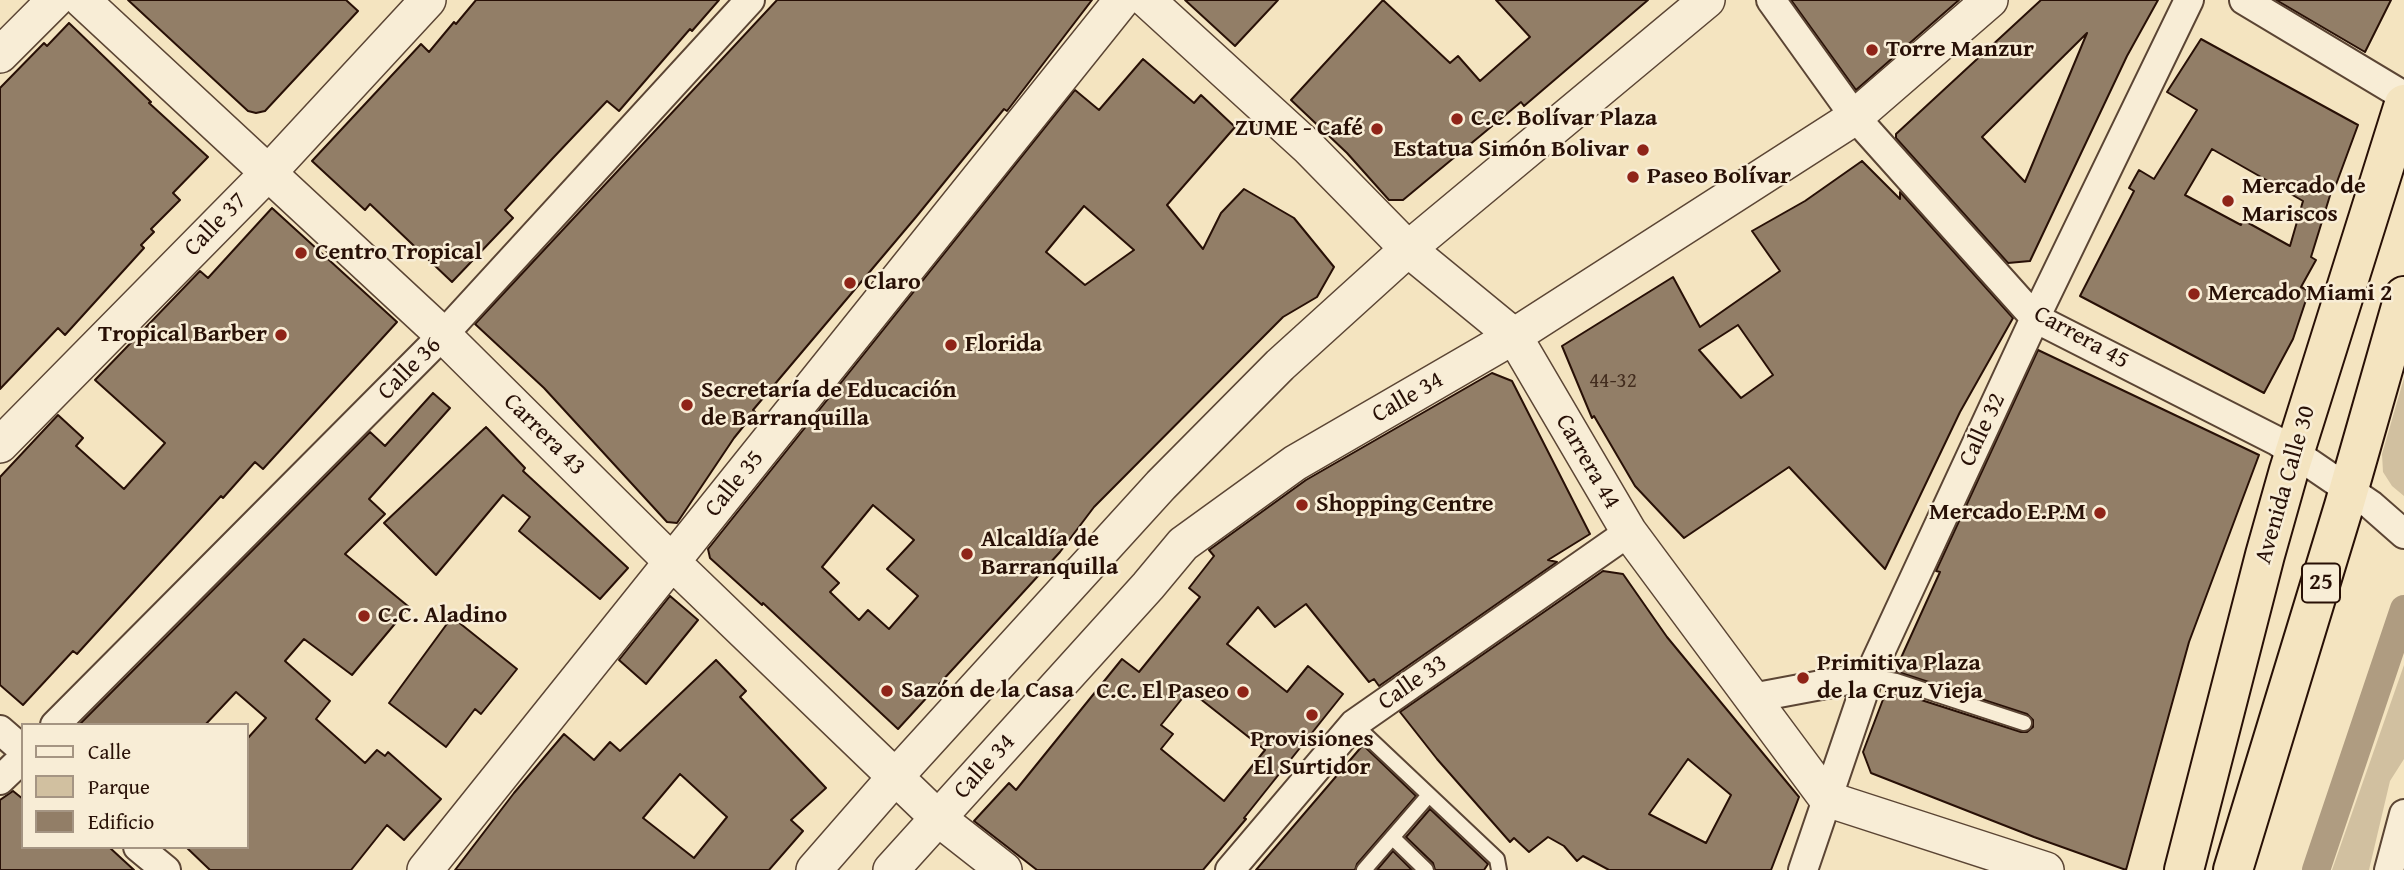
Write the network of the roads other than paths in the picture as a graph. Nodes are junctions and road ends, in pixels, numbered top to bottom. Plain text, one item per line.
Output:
1 (55, 0) edge
2 (82, 0) edge
3 (428, 0) edge
4 (750, 0) edge
5 (1122, 0) edge
6 (1147, 0) edge
7 (1707, 0) edge
8 (1771, 0) edge
9 (1990, 0) edge
10 (2189, 0) edge
11 (2244, 0) edge
12 (0, 55) edge
13 (2404, 96) edge
14 (2404, 104) edge
15 (1855, 117) junction
16 (268, 173) junction
17 (1408, 249) junction
18 (2404, 296) edge
19 (2035, 318) junction
20 (443, 335) junction
21 (1514, 336) junction
22 (0, 445) edge
23 (2295, 453) junction
24 (2349, 490) junction
25 (1629, 532) junction
26 (2404, 534) edge
27 (672, 562) junction
28 (1870, 676) junction
29 (1752, 698) junction
30 (57, 723) edge
31 (2024, 723) dead end
32 (1354, 724) junction
33 (0, 730) edge
34 (21, 748) edge
35 (21, 760) edge
36 (896, 776) junction
37 (0, 780) edge
38 (1429, 795) junction
39 (1827, 799) junction
40 (2404, 814) edge
41 (939, 819) junction
42 (1393, 838) junction
43 (140, 849) edge
44 (166, 870) edge
45 (425, 870) edge
46 (814, 870) edge
47 (891, 870) edge
48 (1004, 870) edge
49 (1230, 870) edge
50 (1364, 870) edge
51 (1426, 870) edge
52 (1499, 870) edge
53 (1803, 870) edge
54 (2046, 870) edge
55 (2184, 870) edge
56 (2233, 870) edge
57 (2389, 870) edge

1 - 12 street
2 - 16 street, Carrera 43
3 - 16 street, Calle 37
4 - 20 street, Calle 36
5 - 27 street, Calle 35
6 - 17 street, Carrera 44
7 - 17 street
8 - 15 street, Carrera 45
9 - 15 street, Calle 34
10 - 19 street, Calle 32
11 - 13 street
14 - 23 highway, Avenida Calle 30
15 - 19 street, Carrera 45
15 - 21 street, Calle 34
16 - 20 street, Carrera 43
16 - 22 street, Calle 37
17 - 21 street, Carrera 44
17 - 36 street
18 - 24 highway, 25
19 - 23 street, Carrera 45
19 - 28 street, Calle 32
20 - 27 street, Carrera 43
20 - 30 street, Calle 36
21 - 25 street, Carrera 44
21 - 41 street, Calle 34
23 - 24 street, Carrera 45
23 - 55 highway, Avenida Calle 30
24 - 26 street, Carrera 45
24 - 56 highway, 25
25 - 29 street, Carrera 44
25 - 32 street, Calle 33
27 - 36 street, Carrera 43
27 - 45 street, Calle 35
28 - 29 street
28 - 31 lane
28 - 39 street, Calle 32
29 - 39 street, Carrera 44
32 - 38 lane
32 - 49 street, Calle 33
33 - 34 street
35 - 37 street
36 - 41 street, Carrera 43
36 - 46 street
38 - 42 lane
38 - 52 lane
39 - 53 street, Calle 32
39 - 54 street
40 - 57 street
41 - 47 street, Calle 34
41 - 48 street, Carrera 43
42 - 50 lane
42 - 51 lane
43 - 44 street

